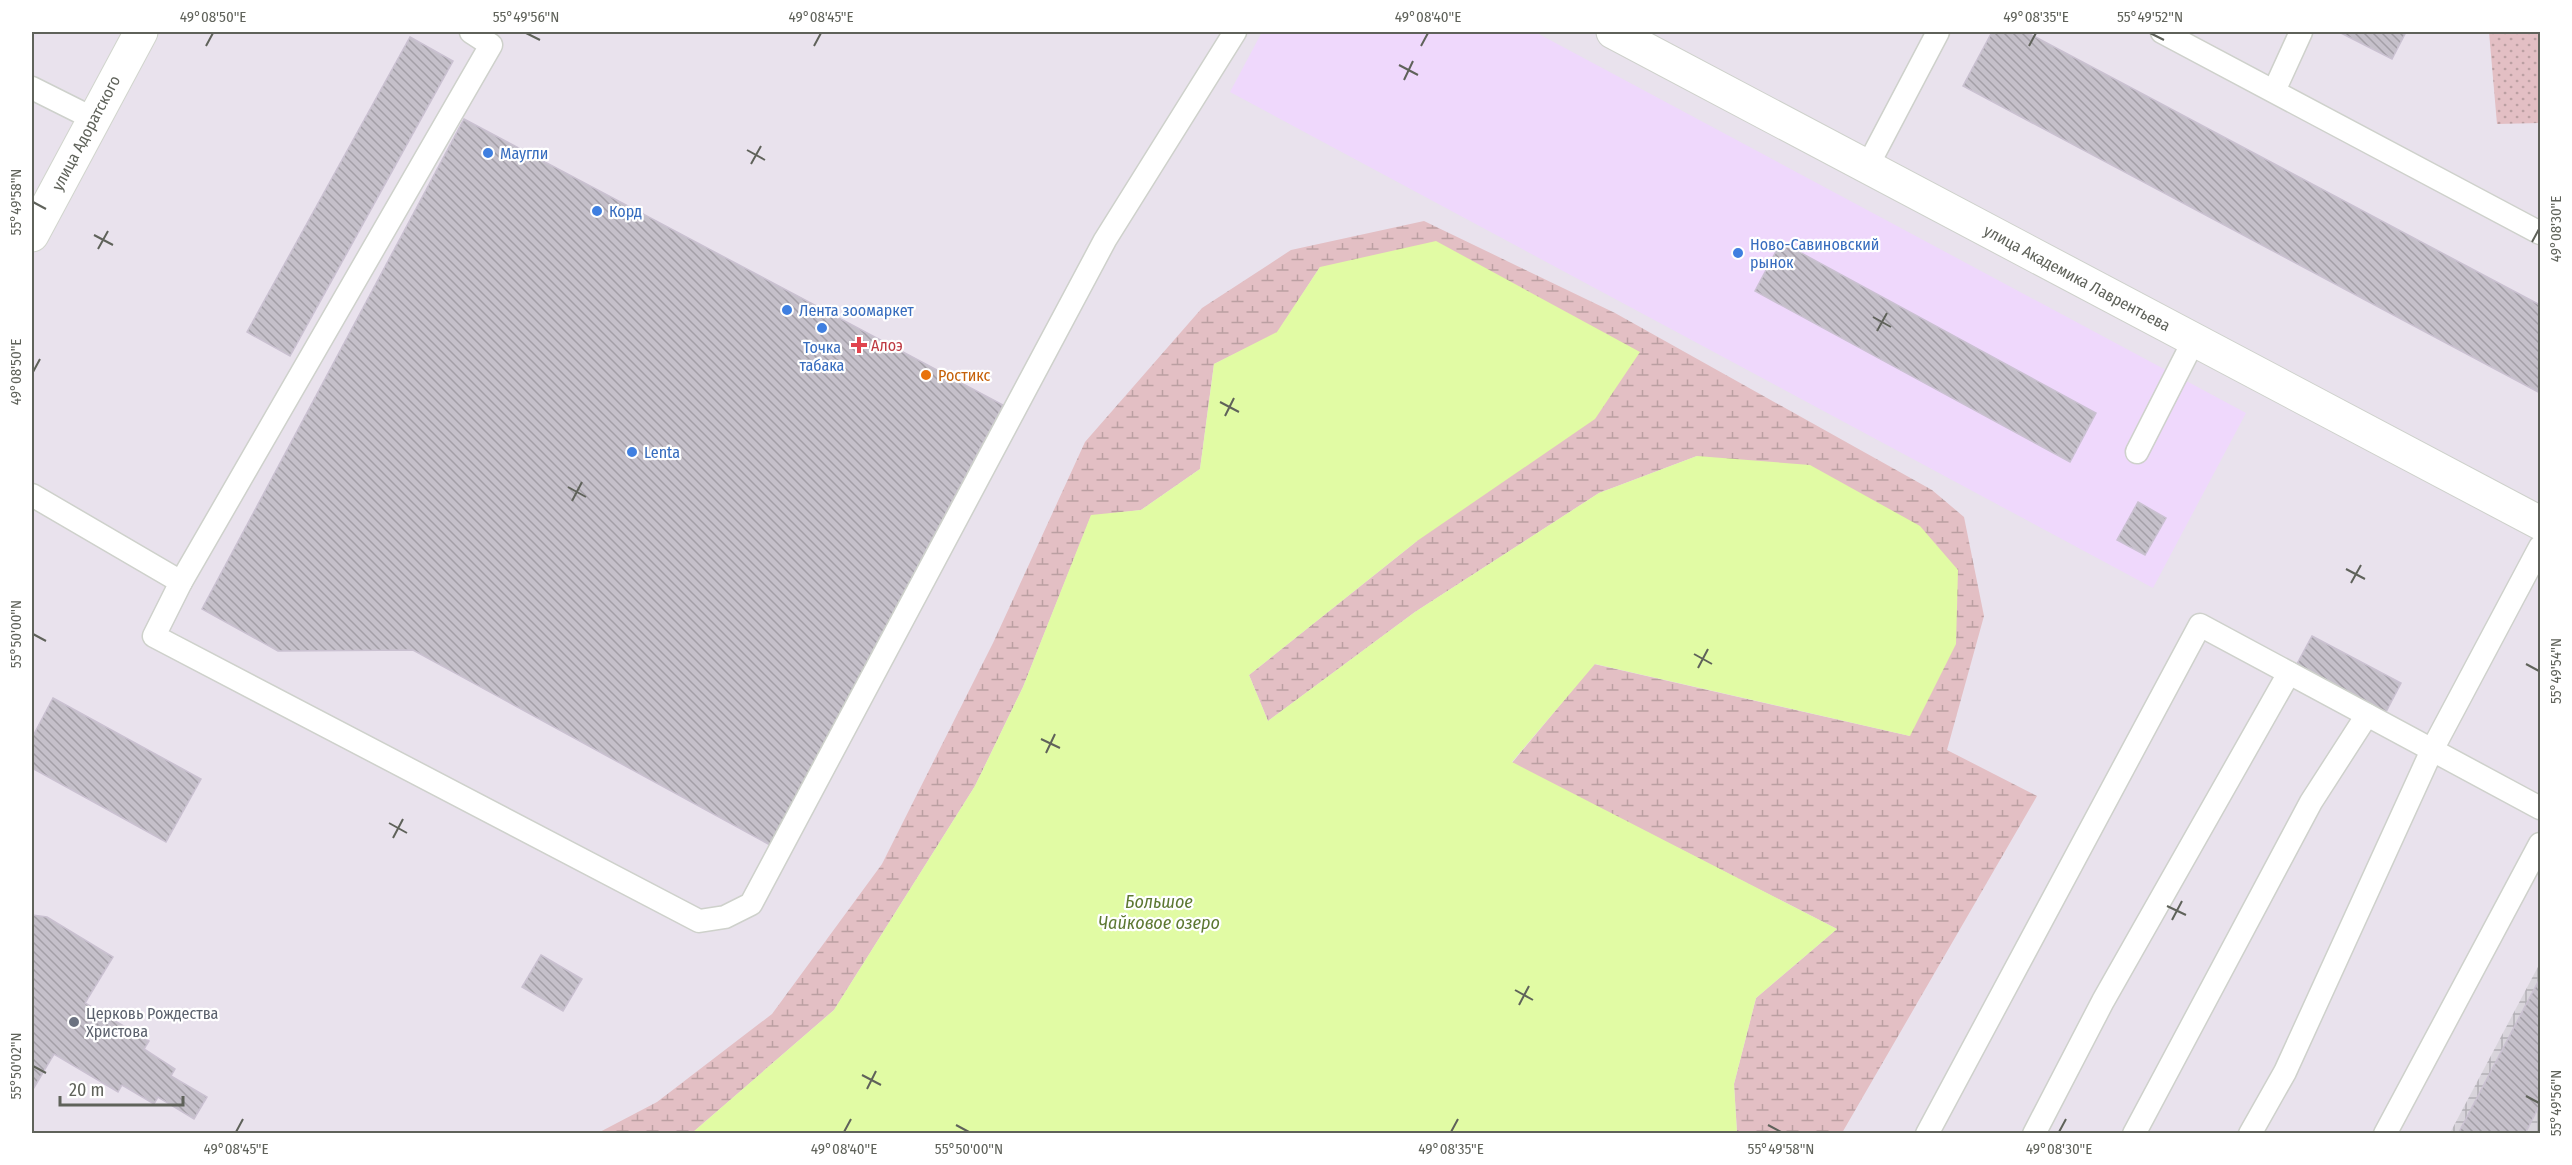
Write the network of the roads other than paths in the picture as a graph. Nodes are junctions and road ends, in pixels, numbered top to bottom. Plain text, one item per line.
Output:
1 (141, 32) edge
2 (471, 32) edge
3 (1235, 32) edge
4 (1613, 32) edge
5 (1938, 32) edge
6 (2162, 32) edge
7 (2301, 32) edge
8 (32, 88) edge
9 (2274, 91) junction
10 (94, 119) junction
11 (1867, 167) junction
12 (2541, 232) edge
13 (32, 235) edge
14 (2194, 340) junction
15 (2137, 452) dead end
16 (32, 495) edge
17 (2541, 523) edge
18 (2541, 548) edge
19 (181, 582) junction
20 (2289, 673) junction
21 (2367, 715) junction
22 (2432, 750) junction
23 (2541, 808) edge
24 (2541, 843) edge
25 (1927, 1134) edge
26 (2034, 1134) edge
27 (2134, 1134) edge
28 (2250, 1134) edge
29 (2385, 1134) edge

1 - 10 street, улица Адоратского
2 - 19 lane
3 - 19 lane
4 - 11 street, улица Академика Лаврентьева
5 - 11 lane
6 - 9 lane
7 - 9 lane
8 - 10 lane
9 - 12 lane
10 - 13 street, улица Адоратского
11 - 14 street, улица Академика Лаврентьева
14 - 15 lane
14 - 17 street, улица Академика Лаврентьева
16 - 19 lane
18 - 22 lane
20 - 21 lane
20 - 25 lane
20 - 26 lane
21 - 22 lane
21 - 27 lane
22 - 23 lane
22 - 28 lane
24 - 29 lane

